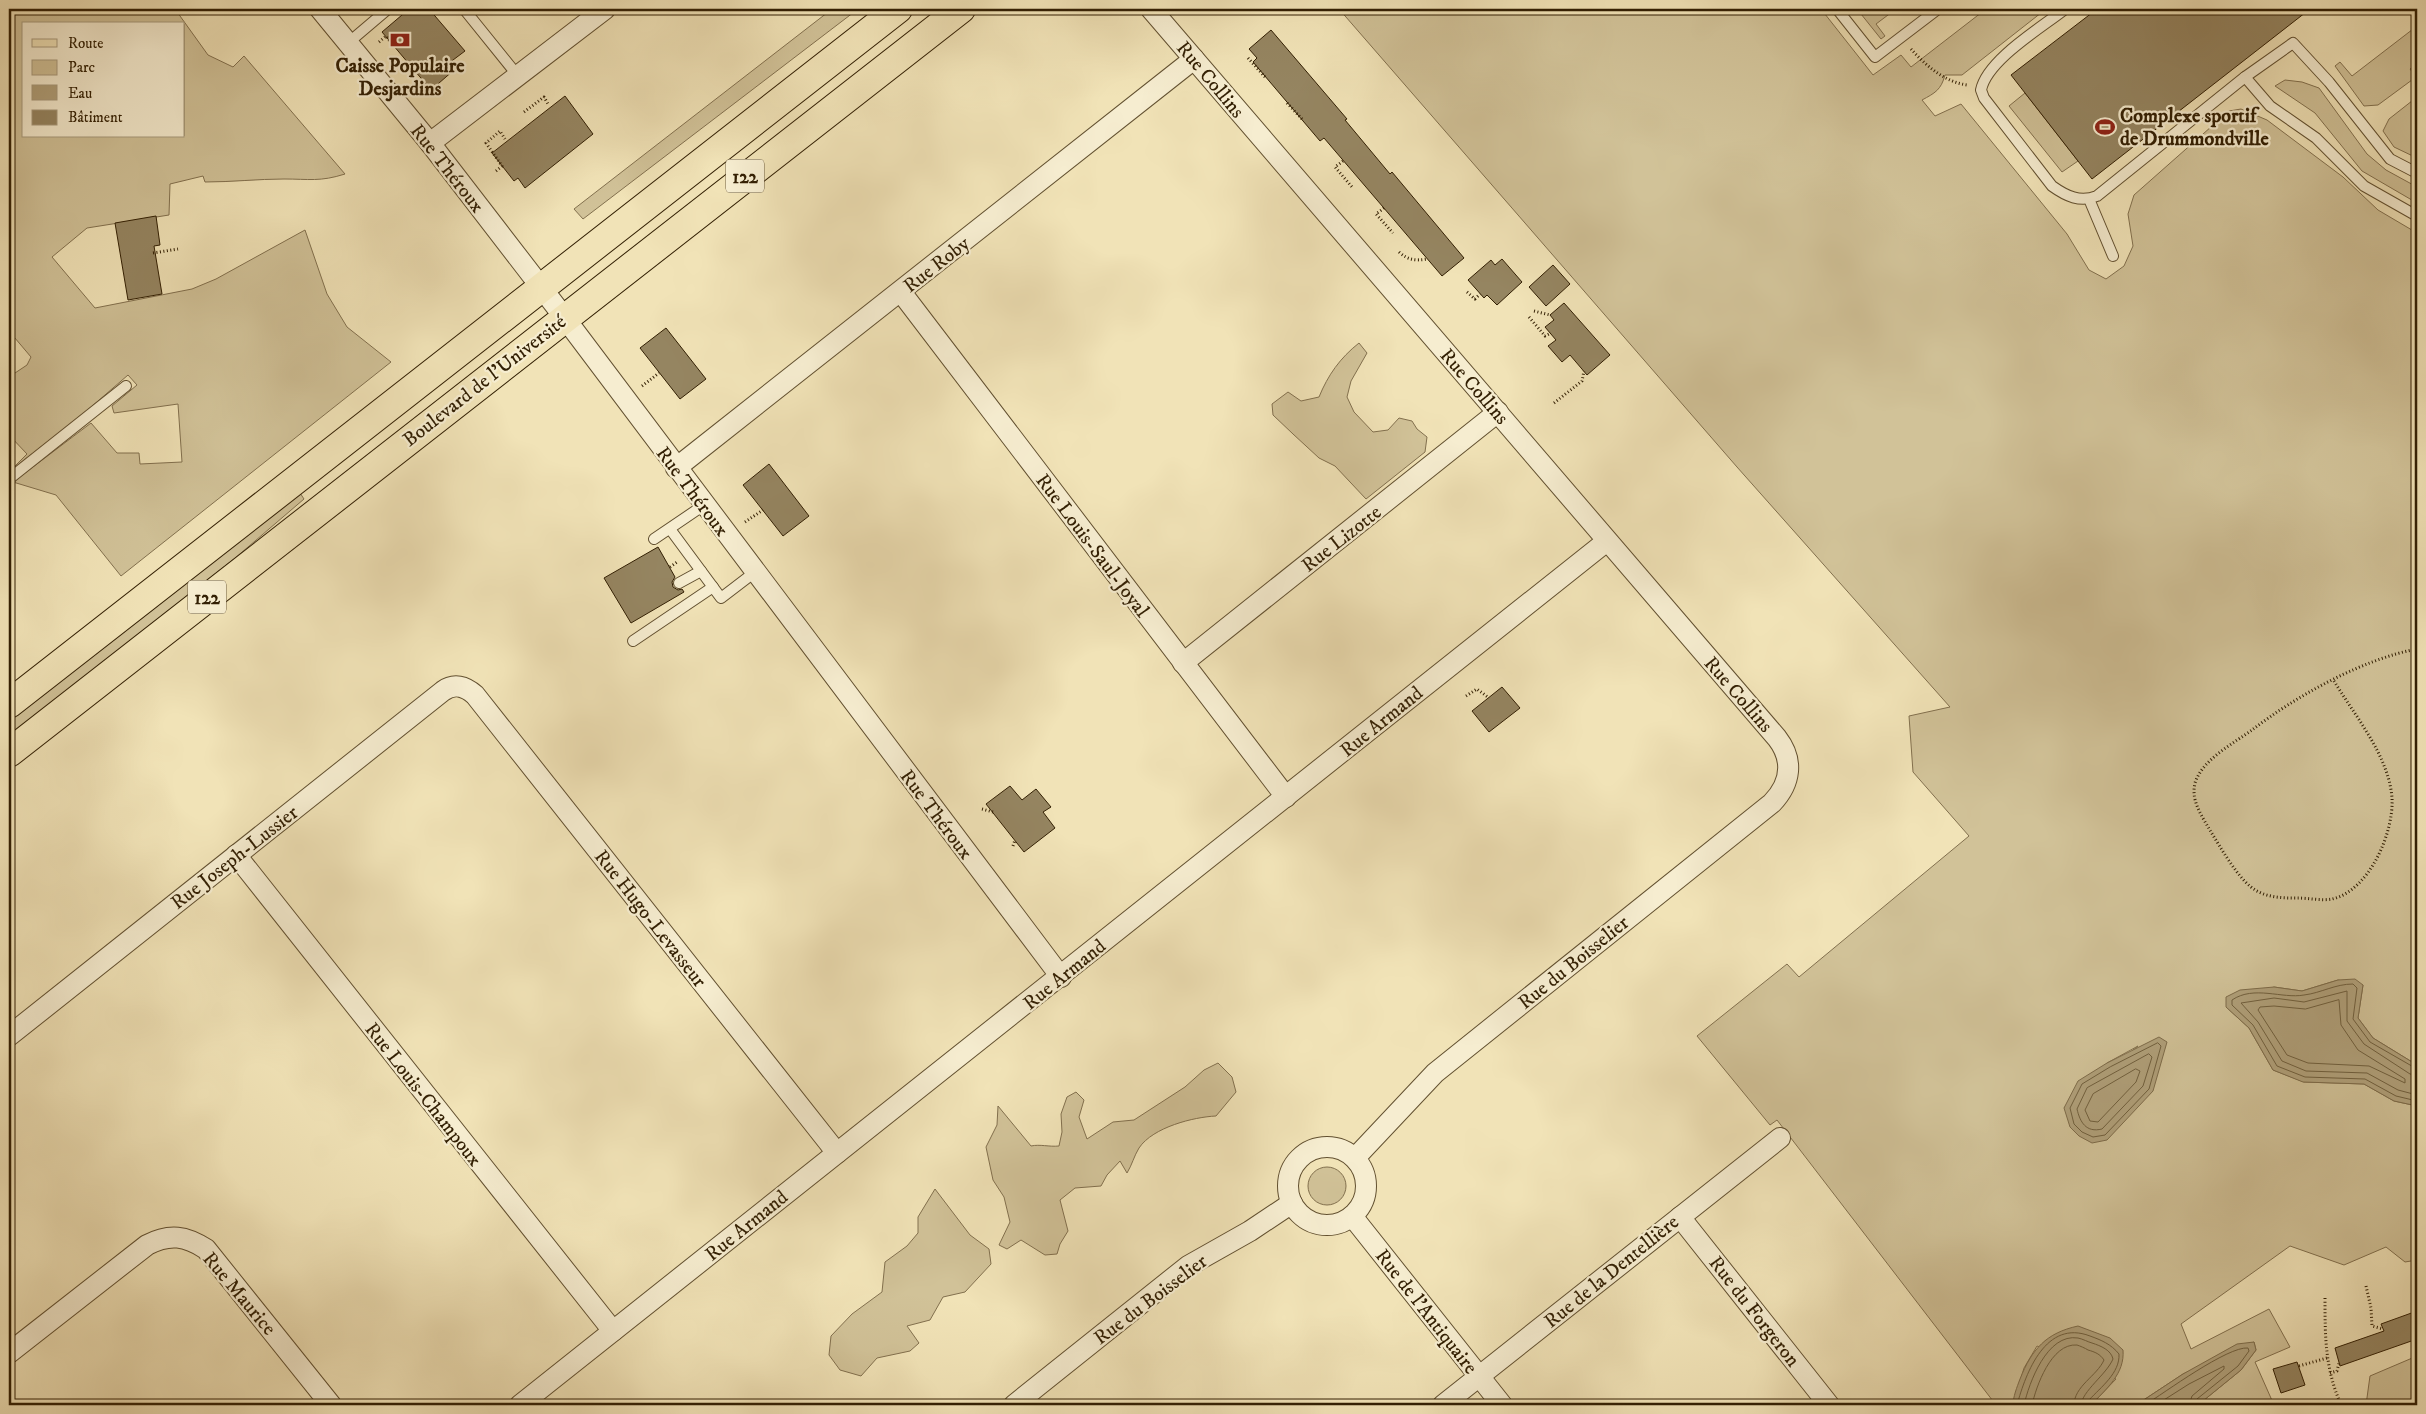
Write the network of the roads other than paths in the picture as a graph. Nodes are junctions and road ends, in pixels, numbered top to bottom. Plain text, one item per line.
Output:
1 (320, 9) edge
2 (388, 9) edge
3 (464, 9) edge
4 (605, 9) edge
5 (898, 9) edge
6 (961, 9) edge
7 (1151, 9) edge
8 (1837, 9) edge
9 (1938, 9) edge
10 (2065, 9) edge
11 (348, 43) junction
12 (1194, 58) junction
13 (518, 76) junction
14 (2245, 77) junction
15 (430, 144) junction
16 (2417, 173) edge
17 (2089, 199) junction
18 (2417, 216) edge
19 (2113, 256) dead end
20 (540, 287) junction
21 (900, 292) junction
22 (564, 317) junction
23 (126, 386) dead end
24 (1498, 412) junction
25 (676, 468) junction
26 (9, 479) edge
27 (704, 505) junction
28 (670, 529) junction
29 (654, 539) dead end
30 (1608, 542) junction
31 (701, 570) junction
32 (755, 572) junction
33 (679, 583) dead end
34 (713, 587) junction
35 (634, 641) dead end
36 (1183, 663) junction
37 (462, 686) joint
38 (9, 704) edge
39 (9, 752) edge
40 (1789, 769) joint
41 (1286, 797) junction
42 (236, 855) junction
43 (1061, 977) junction
44 (9, 1036) edge
45 (1780, 1138) dead end
46 (837, 1153) junction
47 (1355, 1158) junction
48 (1292, 1202) junction
49 (1352, 1216) junction
50 (1680, 1216) junction
51 (613, 1331) junction
52 (9, 1353) edge
53 (1479, 1377) junction
54 (331, 1405) edge
55 (520, 1405) edge
56 (1014, 1405) edge
57 (1443, 1405) edge
58 (1502, 1405) edge
59 (1829, 1405) edge

1 - 11 street, Rue Théroux
2 - 11 lane
3 - 13 lane
4 - 13 street
5 - 20 main road, Boulevard de l'Université
6 - 22 main road, Boulevard de l'Université / 122
7 - 12 street, Rue Collins
8 - 9 lane
10 - 17 lane
11 - 15 street, Rue Théroux
12 - 21 street, Rue Roby
12 - 24 street, Rue Collins
13 - 15 street
14 - 16 lane
14 - 17 lane
14 - 18 lane
15 - 20 street, Rue Théroux
17 - 19 lane
20 - 22 street, Rue Théroux
20 - 38 main road, Boulevard de l'Université
21 - 25 street, Rue Roby
21 - 36 street, Rue Louis-Saul-Joyal
22 - 25 street, Rue Théroux
22 - 39 main road, Boulevard de l'Université / 122
23 - 26 lane
24 - 30 street, Rue Collins
24 - 36 street, Rue Lizotte
25 - 27 street, Rue Théroux
27 - 28 lane
27 - 32 street, Rue Théroux
28 - 29 lane
28 - 31 lane
30 - 40 street, Rue Collins
30 - 41 street, Rue Armand
31 - 33 lane
31 - 34 lane
32 - 34 lane
32 - 43 street, Rue Théroux
34 - 35 lane
36 - 41 street, Rue Louis-Saul-Joyal
37 - 42 street, Rue Joseph-Lussier
37 - 46 street, Rue Hugo-Levasseur
40 - 47 street, Rue du Boisselier
41 - 43 street, Rue Armand
42 - 44 street, Rue Joseph-Lussier
42 - 51 street, Rue Louis-Champoux
43 - 46 street, Rue Armand
45 - 50 street, Rue de la Dentellière
46 - 51 street, Rue Armand
47 - 48 street
47 - 49 street
48 - 49 street
48 - 56 street, Rue du Boisselier
49 - 53 street, Rue de l'Antiquaire
50 - 53 street, Rue de la Dentellière
50 - 59 street, Rue du Forgeron
51 - 55 street, Rue Armand
52 - 54 street, Rue Maurice
53 - 57 street, Rue de la Dentellière
53 - 58 street, Rue de l'Antiquaire

